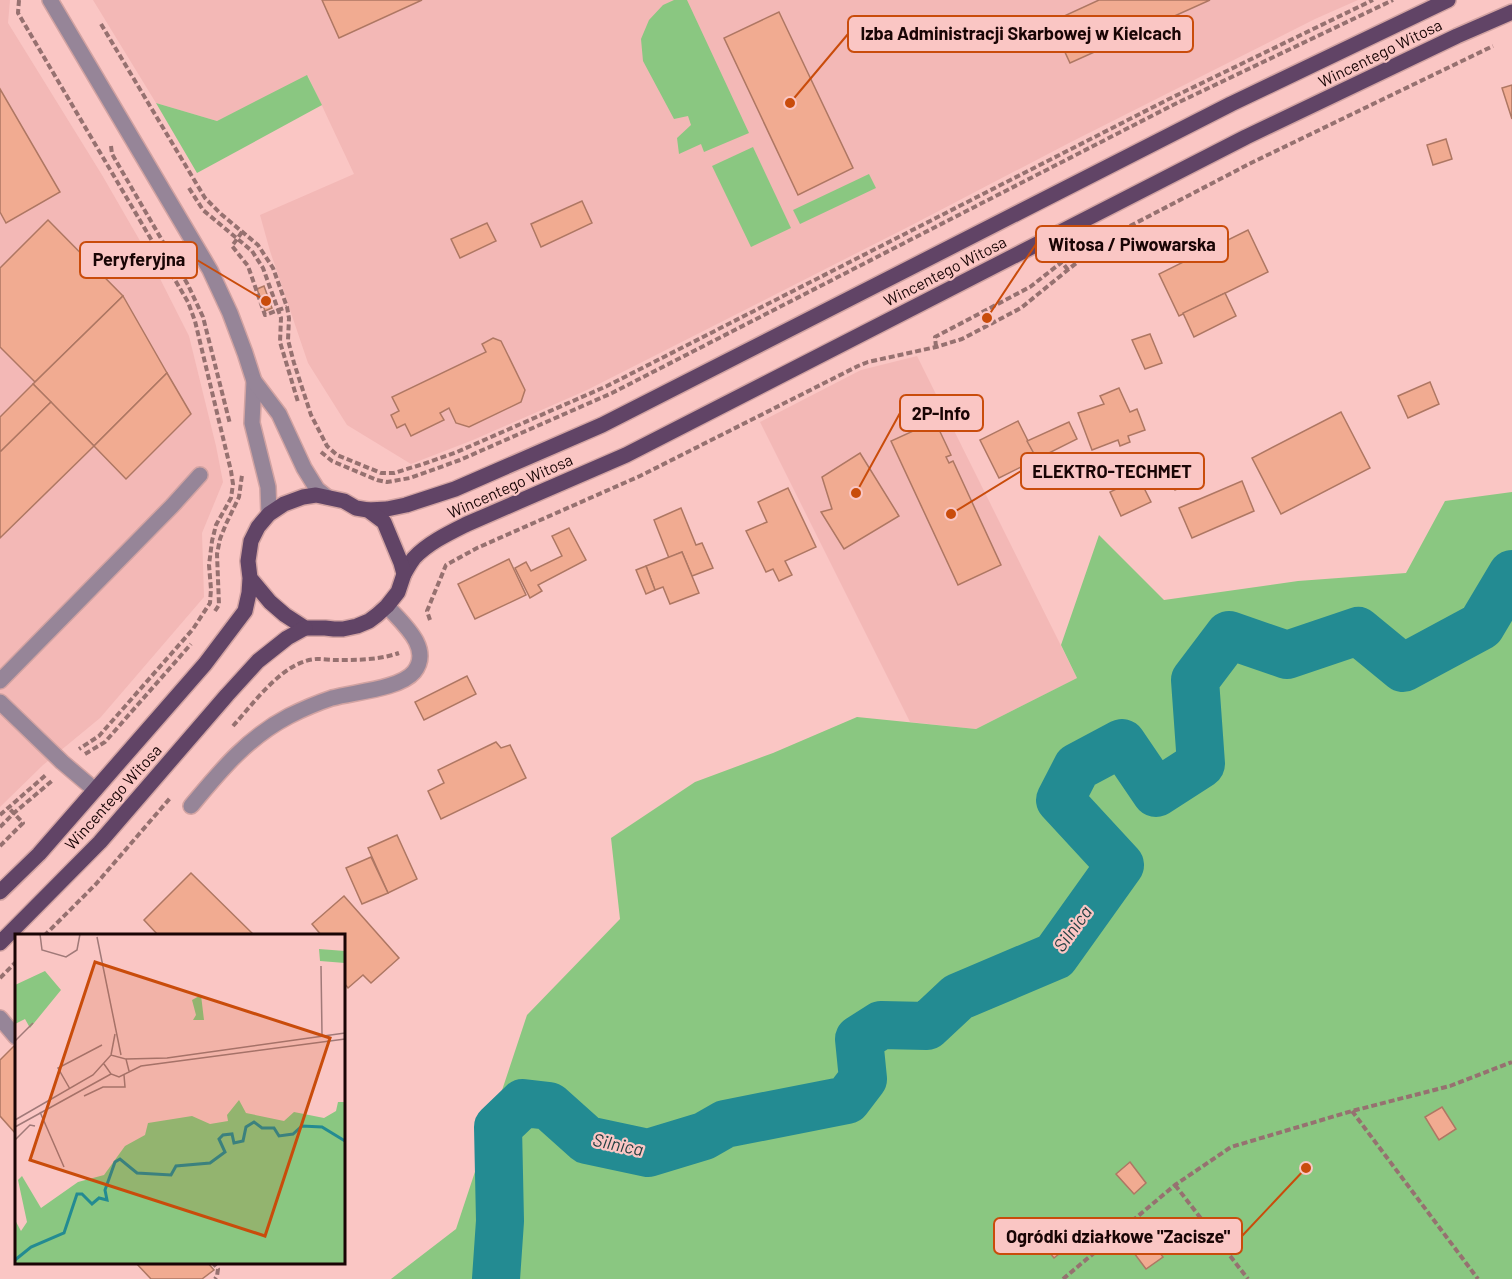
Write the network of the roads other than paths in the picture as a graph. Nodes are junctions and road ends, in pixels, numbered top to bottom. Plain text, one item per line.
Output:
1 (50, 0) edge
2 (1448, 0) edge
3 (1512, 12) edge
4 (254, 381) junction
5 (200, 475) dead end
6 (327, 496) junction
7 (368, 510) junction
8 (269, 514) junction
9 (404, 574) junction
10 (249, 578) junction
11 (387, 606) junction
12 (305, 628) junction
13 (0, 681) edge
14 (0, 702) edge
15 (95, 790) junction
16 (191, 806) dead end
17 (0, 892) edge
18 (0, 942) edge
19 (0, 1018) edge
20 (15, 1036) edge

1 - 4 street
2 - 7 main road, Wincentego Witosa
3 - 9 main road, Wincentego Witosa
4 - 6 street
4 - 8 street
5 - 13 street
6 - 7 main road
6 - 8 main road
7 - 9 main road
8 - 10 main road
9 - 11 main road
10 - 12 main road
10 - 15 main road, Wincentego Witosa
11 - 12 main road
11 - 16 street
12 - 18 main road, Wincentego Witosa
14 - 15 street
15 - 17 main road, Wincentego Witosa
19 - 20 street

